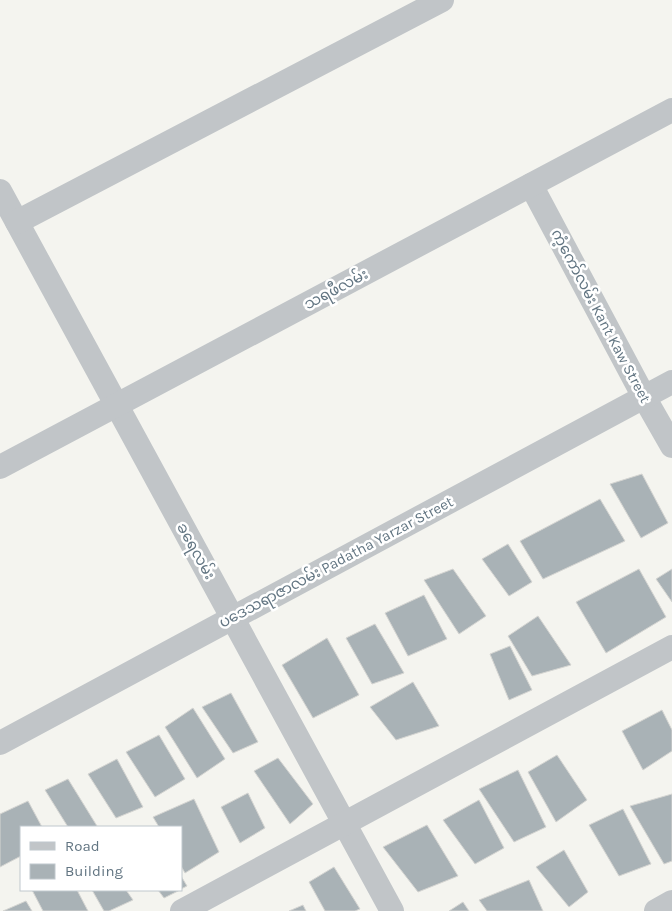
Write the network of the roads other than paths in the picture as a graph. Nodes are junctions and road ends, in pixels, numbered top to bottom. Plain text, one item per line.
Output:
1 (442, 0) edge
2 (672, 110) edge
3 (531, 185) junction
4 (0, 191) edge
5 (17, 222) junction
6 (672, 382) edge
7 (644, 397) junction
8 (117, 405) junction
9 (672, 446) edge
10 (0, 467) edge
11 (233, 618) junction
12 (672, 647) edge
13 (0, 743) edge
14 (344, 824) junction
15 (672, 902) edge
16 (182, 911) edge
17 (392, 911) edge
18 (656, 911) edge

1 - 5 street
2 - 3 street, သရဖီလမ်း
3 - 7 street, ကံ့ကော်လမ်း Kant Kaw Street
3 - 8 street, သရဖီလမ်း
4 - 5 street, ခရေလမ်း
5 - 8 street, ခရေလမ်း
6 - 7 street, ပဒေသရာဇာလမ်း Padatha Yarzar Street
7 - 9 street, ကံ့ကော်လမ်း Kant Kaw Street
7 - 11 street, ပဒေသရာဇာလမ်း Padatha Yarzar Street
8 - 10 street, သရဖီလမ်း
8 - 11 street, ခရေလမ်း
11 - 13 street, ပဒေသရာဇာလမ်း Padatha Yarzar Street
11 - 14 street, ခရေလမ်း
12 - 14 street
14 - 16 street
14 - 17 street, ခရေလမ်း
15 - 18 street

